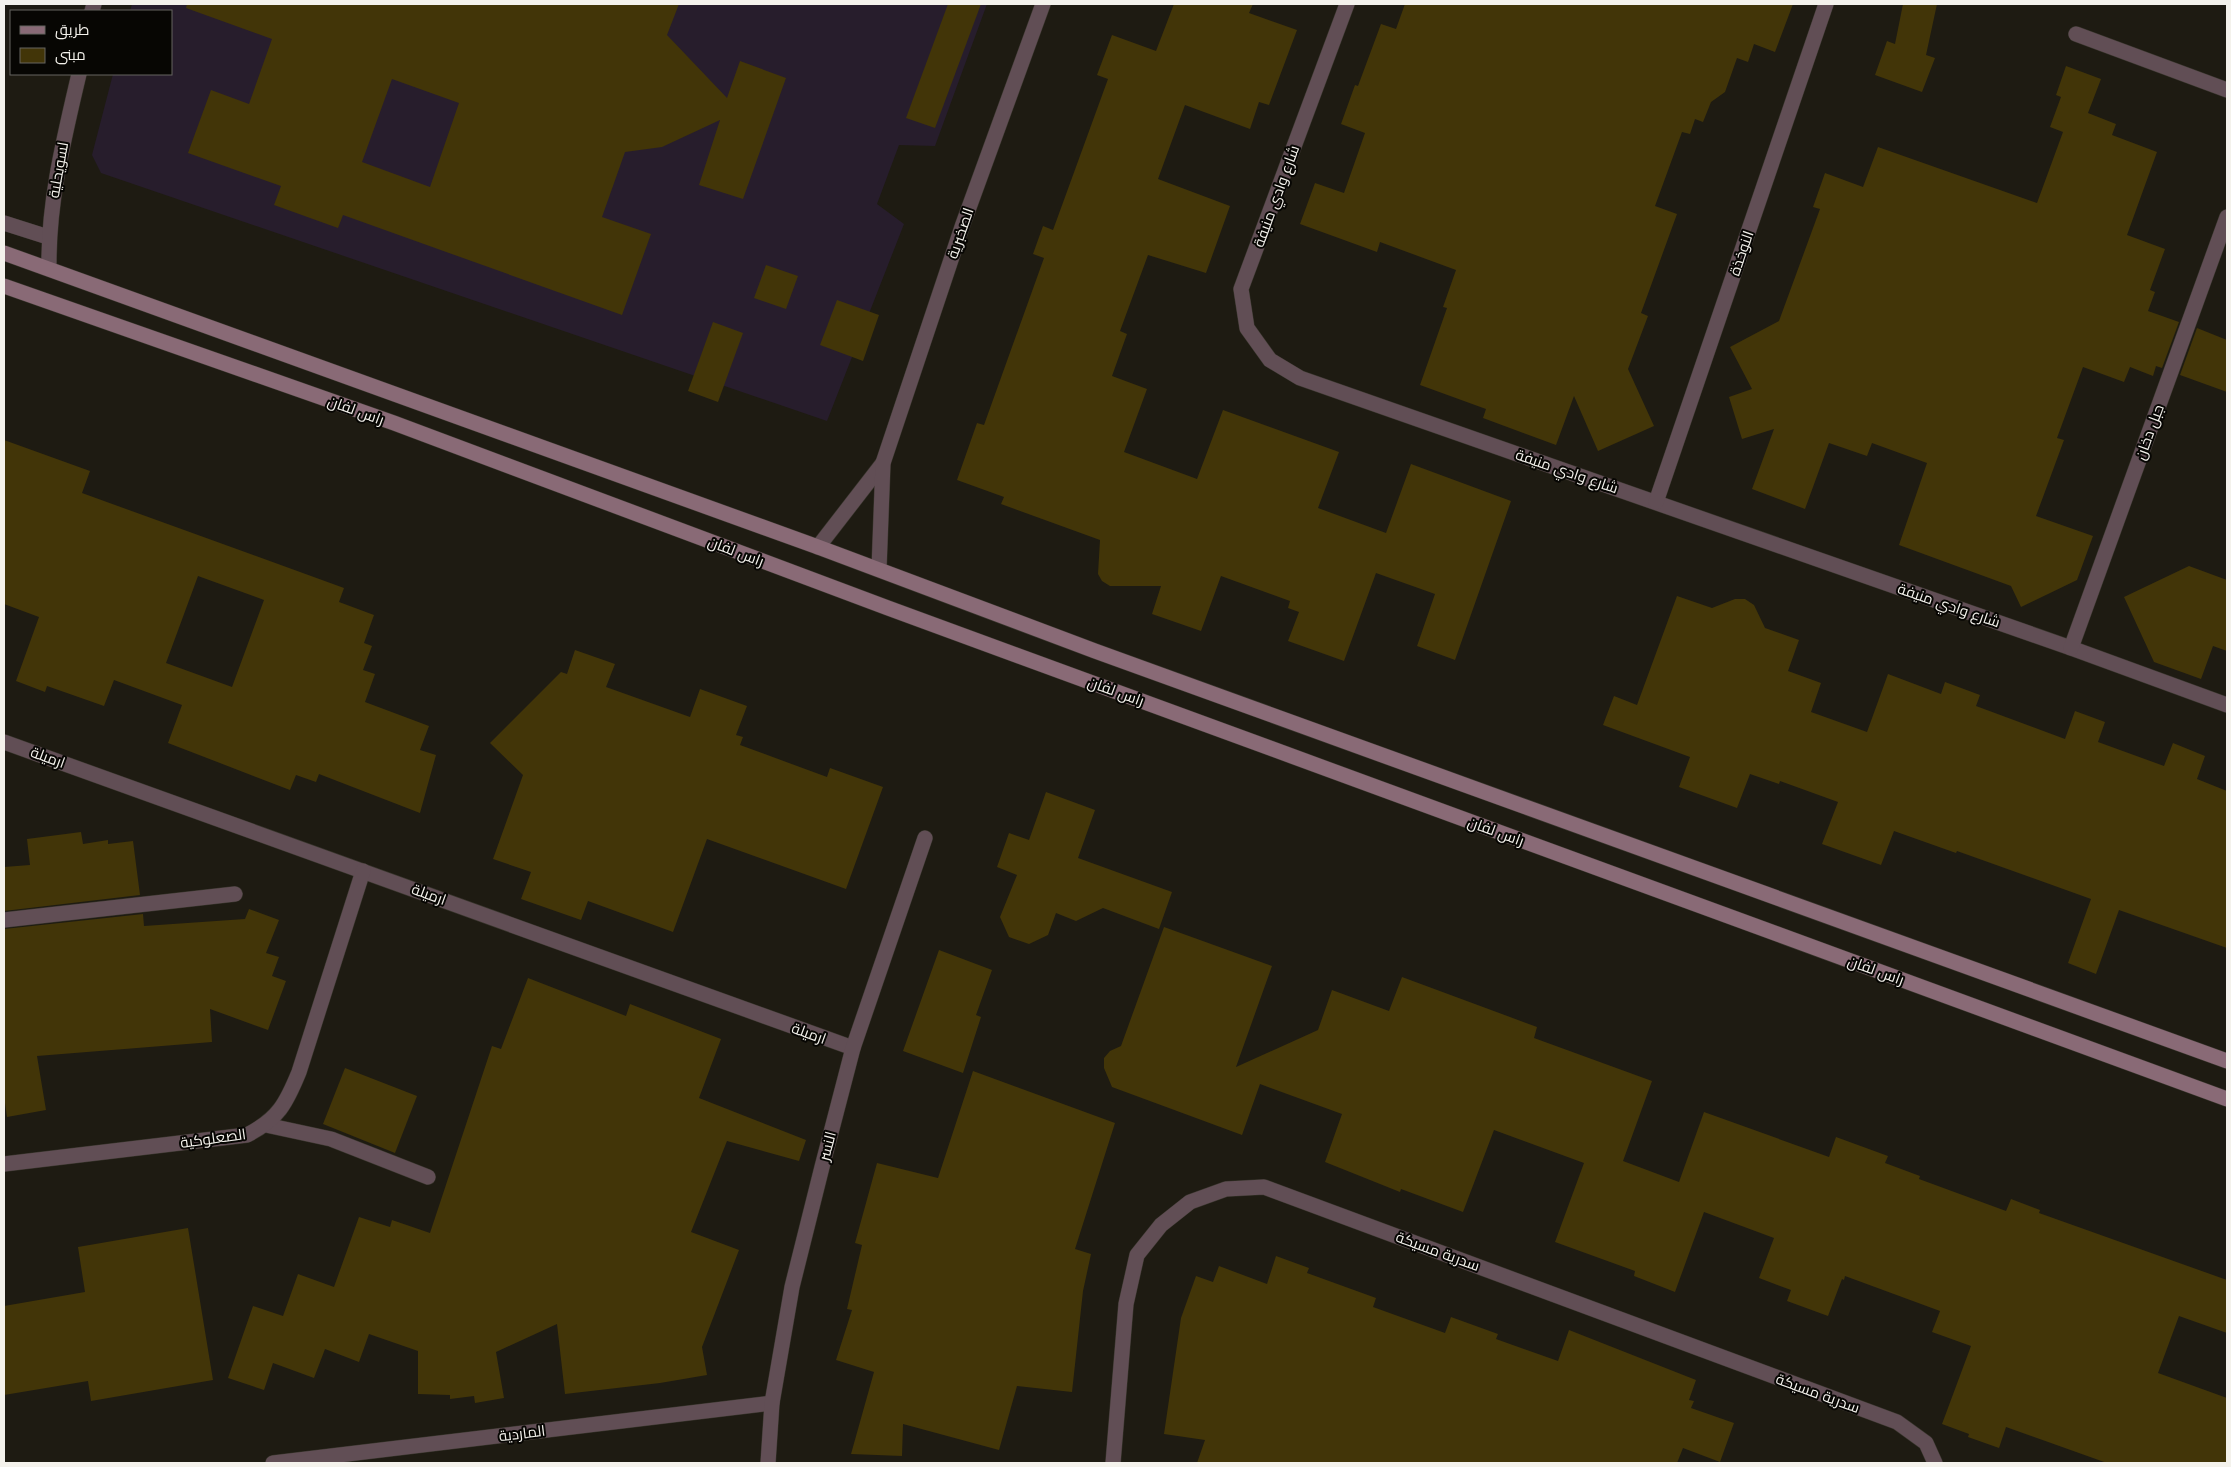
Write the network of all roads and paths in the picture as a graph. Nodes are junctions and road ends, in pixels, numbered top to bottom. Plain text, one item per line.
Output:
1 (1043, 4) edge
2 (1347, 4) edge
3 (1826, 4) edge
4 (2076, 34) dead end
5 (79, 75) edge
6 (2227, 90) edge
7 (2227, 221) edge
8 (4, 223) edge
9 (48, 237) junction
10 (4, 253) edge
11 (49, 268) junction
12 (4, 286) edge
13 (883, 463) junction
14 (1656, 502) junction
15 (818, 547) junction
16 (879, 569) junction
17 (2071, 648) junction
18 (2227, 705) edge
19 (4, 742) edge
20 (925, 838) dead end
21 (363, 871) junction
22 (235, 894) dead end
23 (4, 920) edge
24 (853, 1048) junction
25 (2227, 1061) edge
26 (2227, 1099) edge
27 (266, 1125) junction
28 (4, 1164) edge
29 (428, 1177) dead end
30 (772, 1403) junction
31 (273, 1463) edge
32 (768, 1463) edge
33 (1113, 1463) edge
34 (1935, 1463) edge

1 - 13 street, الصخبرية
2 - 14 street, شارع وادي منيفة
3 - 14 street, النوخذة
4 - 6 street
5 - 9 street, لسويحلية
7 - 17 street, جبل دخان
8 - 9 street
9 - 11 street, لسويحلية
10 - 11 street, راس لفان
11 - 15 street, راس لفان
12 - 26 street, راس لفان
13 - 15 street, الصخبرية
13 - 16 street, الصخبرية
14 - 17 street, شارع وادي منيفة
15 - 16 street, راس لفان
16 - 25 street, راس لفان
17 - 18 street, شارع وادي منيفة
19 - 21 street, ارميلة
20 - 24 street, النسر
21 - 24 street, ارميلة
21 - 27 street, الصعلوكية
22 - 23 street
24 - 30 street, النسر
27 - 28 street, الصعلوكية
27 - 29 street
30 - 31 street, الماردية
30 - 32 street, النسر
33 - 34 street, سدرية مسيكة

